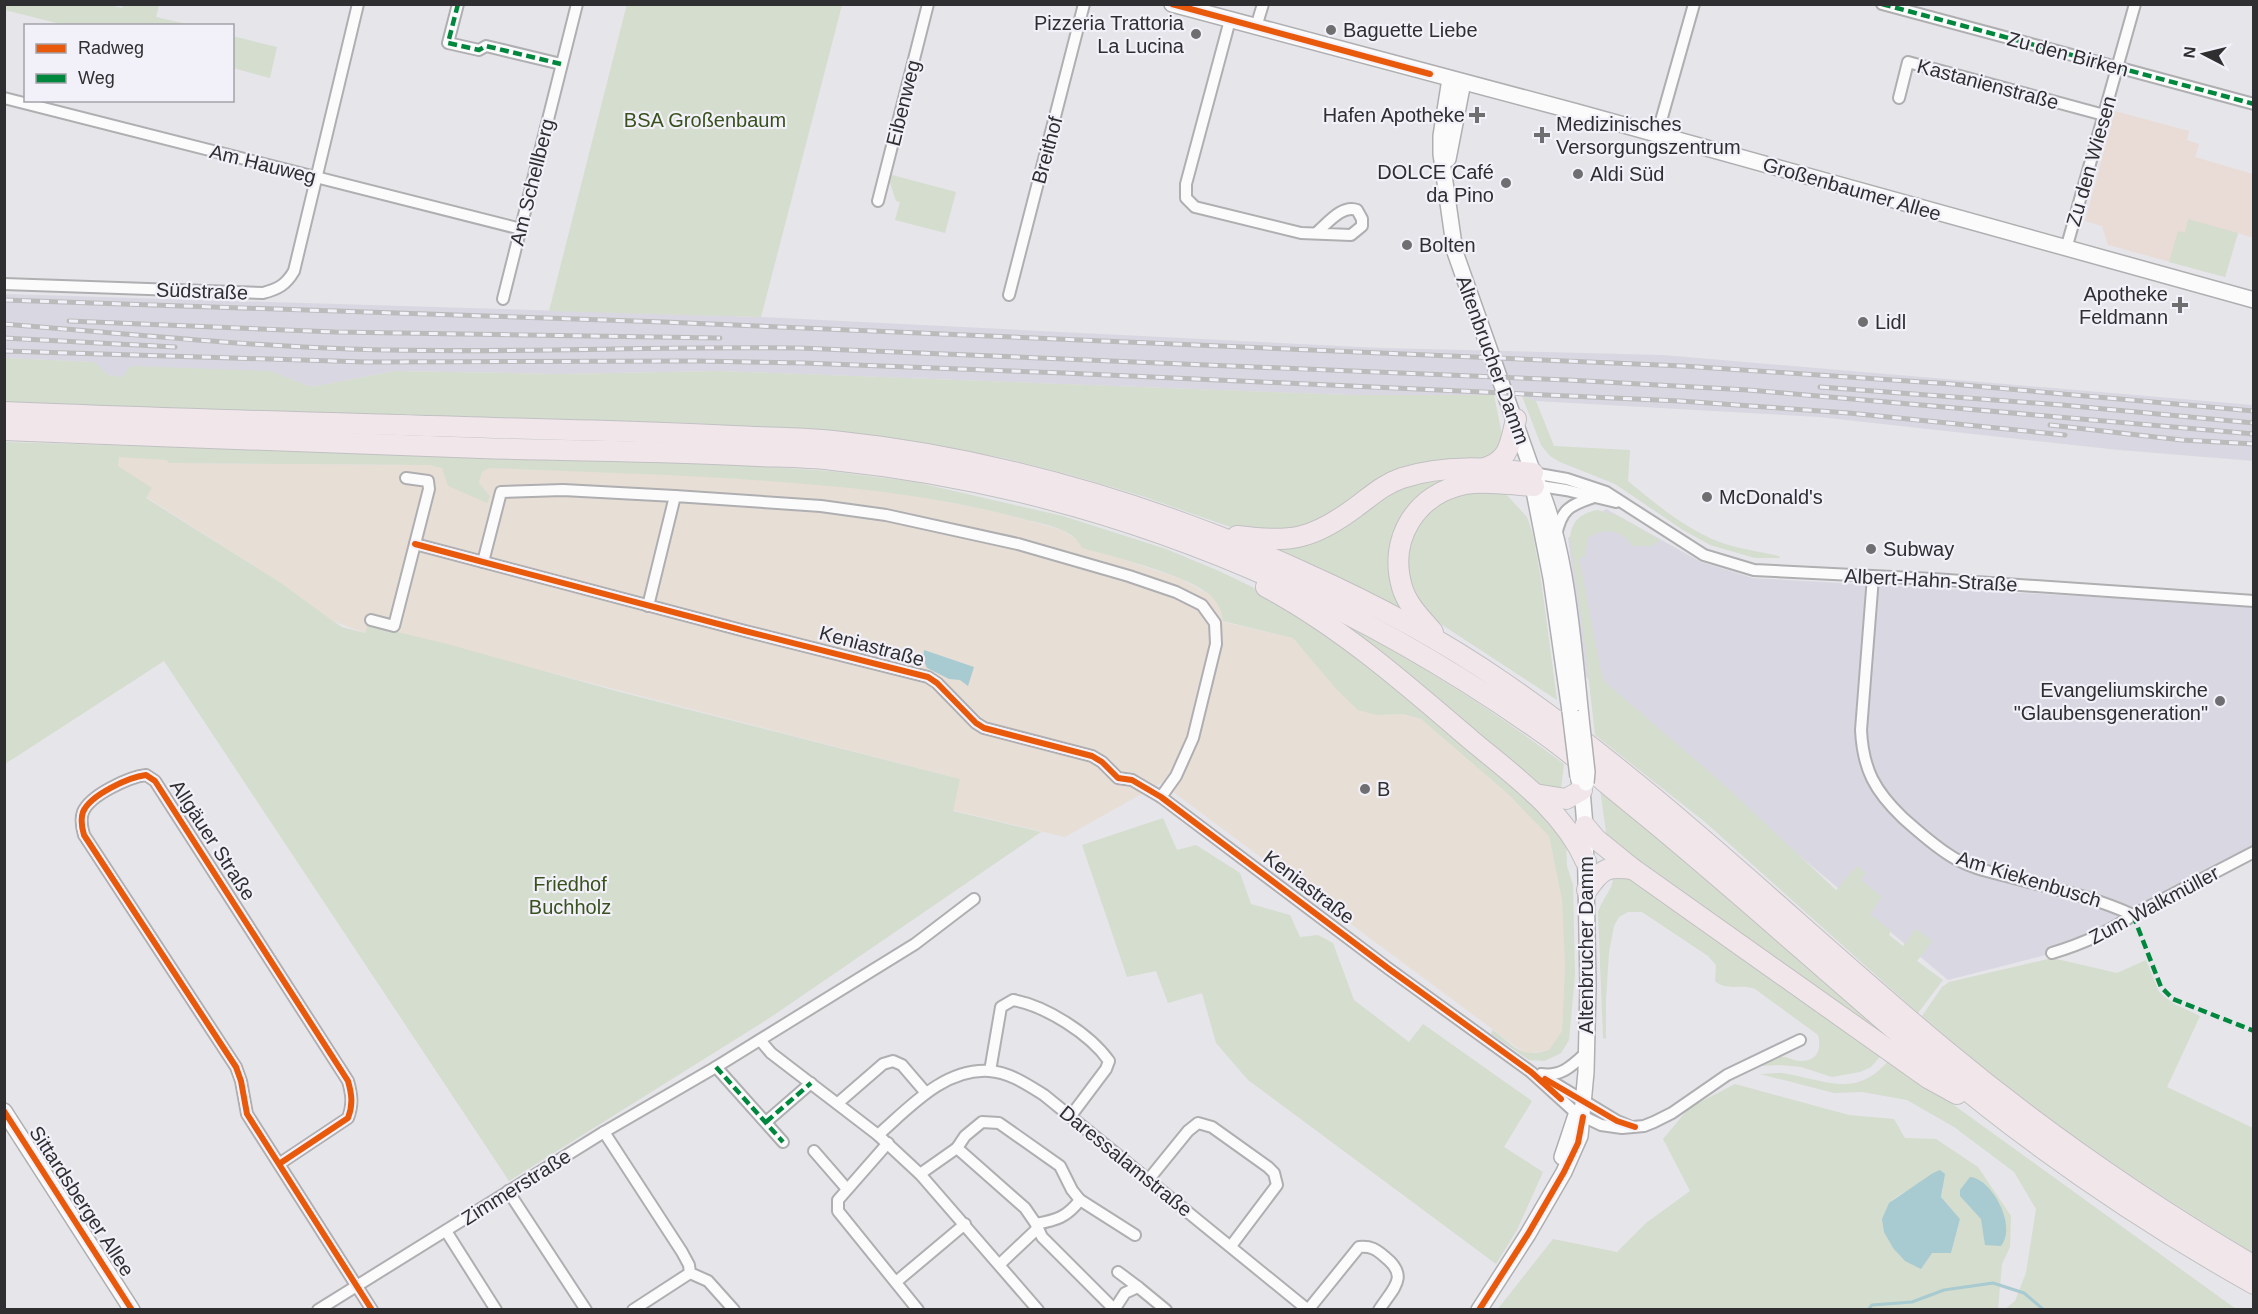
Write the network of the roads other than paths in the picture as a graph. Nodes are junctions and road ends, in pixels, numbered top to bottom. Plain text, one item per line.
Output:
1 (358, 4) edge
2 (458, 4) edge
3 (577, 4) edge
4 (928, 4) edge
5 (1084, 4) edge
6 (1172, 4) edge
7 (1263, 4) edge
8 (1694, 4) edge
9 (1882, 4) edge
10 (2135, 4) edge
11 (1230, 20) junction
12 (1256, 27) junction
13 (561, 64) junction
14 (2117, 67) junction
15 (1457, 80) junction
16 (4, 98) edge
17 (1899, 98) dead end
18 (2253, 104) edge
19 (2104, 115) junction
20 (1657, 135) junction
21 (316, 178) junction
22 (878, 201) dead end
23 (521, 229) junction
24 (1316, 233) dead end
25 (2066, 249) junction
26 (4, 284) edge
27 (1009, 295) dead end
28 (503, 299) dead end
29 (2253, 300) edge
30 (4, 412) edge
31 (1516, 419) junction
32 (4, 430) edge
33 (1482, 469) junction
34 (406, 478) dead end
35 (1536, 482) junction
36 (675, 496) junction
37 (1594, 497) junction
38 (1624, 504) junction
39 (1213, 533) junction
40 (1171, 536) junction
41 (1555, 539) junction
42 (415, 544) junction
43 (483, 562) junction
44 (1873, 577) junction
45 (2253, 601) edge
46 (648, 606) junction
47 (371, 620) dead end
48 (1443, 643) junction
49 (1576, 715) junction
50 (1582, 784) junction
51 (1535, 794) junction
52 (1161, 797) junction
53 (1585, 826) junction
54 (2253, 852) edge
55 (1586, 862) junction
56 (1634, 869) junction
57 (1587, 890) junction
58 (974, 899) dead end
59 (2133, 915) junction
60 (2052, 953) dead end
61 (760, 1040) junction
62 (1800, 1040) dead end
63 (1587, 1052) junction
64 (716, 1067) junction
65 (990, 1071) junction
66 (1531, 1072) junction
67 (811, 1083) junction
68 (926, 1093) junction
69 (838, 1103) junction
70 (1581, 1110) junction
71 (4, 1111) edge
72 (1070, 1117) junction
73 (766, 1122) junction
74 (1635, 1127) junction
75 (2019, 1130) junction
76 (604, 1132) junction
77 (878, 1134) junction
78 (783, 1142) dead end
79 (888, 1143) junction
80 (957, 1148) junction
81 (814, 1151) dead end
82 (279, 1164) junction
83 (920, 1174) junction
84 (1149, 1179) junction
85 (847, 1189) junction
86 (508, 1191) junction
87 (1080, 1200) junction
88 (965, 1224) junction
89 (1037, 1227) junction
90 (446, 1231) junction
91 (1134, 1235) dead end
92 (1231, 1246) junction
93 (1000, 1264) junction
94 (2253, 1266) edge
95 (1118, 1272) dead end
96 (690, 1273) junction
97 (896, 1282) junction
98 (2253, 1284) edge
99 (357, 1287) junction
100 (1138, 1287) junction
101 (1035, 1308) edge
102 (1114, 1309) edge
103 (132, 1310) edge
104 (318, 1310) edge
105 (372, 1310) edge
106 (496, 1310) edge
107 (586, 1310) edge
108 (633, 1310) edge
109 (734, 1310) edge
110 (918, 1310) edge
111 (1166, 1310) edge
112 (1308, 1310) edge
113 (1379, 1310) edge
114 (1479, 1310) edge

1 - 21 street, Südstraße
2 - 13 street
3 - 13 street, Am Schellberg
4 - 22 street, Eibenweg
5 - 27 street, Breithof
6 - 11 main road, Großenbaumer Allee
7 - 12 street
8 - 20 street
9 - 14 street, Zu den Birken
10 - 14 street, Zu den Wiesen
11 - 12 main road, Großenbaumer Allee
11 - 24 street
12 - 15 main road, Großenbaumer Allee
13 - 23 street, Am Schellberg
14 - 18 street, Zu den Birken
14 - 19 street, Zu den Wiesen
15 - 20 main road, Großenbaumer Allee
15 - 31 main road, Altenbrucher Damm
16 - 21 street, Am Hauweg
17 - 19 street, Kastanienstraße
19 - 25 street, Zu den Wiesen
20 - 25 main road, Großenbaumer Allee
21 - 23 street, Am Hauweg
21 - 26 street, Südstraße
23 - 28 street, Am Schellberg
25 - 29 main road, Großenbaumer Allee
30 - 39 highway
31 - 33 highway
31 - 35 main road, Altenbrucher Damm
32 - 40 highway
33 - 35 highway
33 - 39 highway
34 - 42 street
35 - 37 street, Albert-Hahn-Straße
35 - 38 street, Albert-Hahn-Straße
35 - 41 main road, Altenbrucher Damm
35 - 48 highway
35 - 49 main road, Altenbrucher Damm
36 - 43 street
36 - 46 street
36 - 52 street
37 - 38 street, Albert-Hahn-Straße
37 - 41 street
38 - 44 street, Albert-Hahn-Straße
39 - 48 highway
40 - 51 highway
40 - 75 highway
41 - 49 main road, Altenbrucher Damm
42 - 43 street, Keniastraße
42 - 47 street
43 - 46 street, Keniastraße
44 - 45 street, Albert-Hahn-Straße
44 - 59 street, Am Kiekenbusch
46 - 52 street, Keniastraße
48 - 94 highway
49 - 50 main road, Altenbrucher Damm, bridge
50 - 51 highway
50 - 53 main road, Altenbrucher Damm
51 - 55 highway
52 - 66 street, Keniastraße
53 - 55 main road, Altenbrucher Damm
53 - 56 highway
54 - 59 street, Zum Walkmüller
55 - 57 main road, Altenbrucher Damm
56 - 57 highway
56 - 75 highway
57 - 63 main road, Altenbrucher Damm
58 - 61 street, Zimmerstraße
59 - 60 street, Zum Walkmüller
61 - 64 street, Zimmerstraße
61 - 67 street
62 - 74 street
63 - 66 street
63 - 70 main road, Altenbrucher Damm
64 - 73 street
64 - 76 street, Zimmerstraße
65 - 68 street, Daressalamstraße
65 - 72 street, Daressalamstraße
65 - 72 street
66 - 70 street, Keniastraße
67 - 69 street
67 - 73 street
68 - 69 street
68 - 77 street, Daressalamstraße
69 - 77 street
70 - 74 street
70 - 74 street
70 - 114 main road, Altenbrucher Damm
71 - 103 main road, Sittardsberger Allee
72 - 84 street, Daressalamstraße
73 - 78 street
75 - 98 highway
76 - 86 street, Zimmerstraße
76 - 96 street
77 - 79 street
79 - 83 street
79 - 85 street
80 - 83 street
80 - 87 street
80 - 89 street
81 - 85 street
82 - 82 street, Allgäuer Straße
82 - 99 street, Allgäuer Straße
83 - 88 street
84 - 92 street, Daressalamstraße
84 - 92 street
85 - 97 street
86 - 90 street, Zimmerstraße
86 - 107 street
87 - 89 street
87 - 91 street
88 - 93 street
88 - 97 street
89 - 93 street
89 - 102 street
90 - 99 street, Zimmerstraße
90 - 106 street
92 - 112 street, Daressalamstraße
93 - 101 street
95 - 100 street
96 - 108 street
96 - 109 street
97 - 110 street
99 - 104 street, Zimmerstraße
99 - 105 street, Allgäuer Straße
100 - 102 street
100 - 111 street
112 - 113 street

